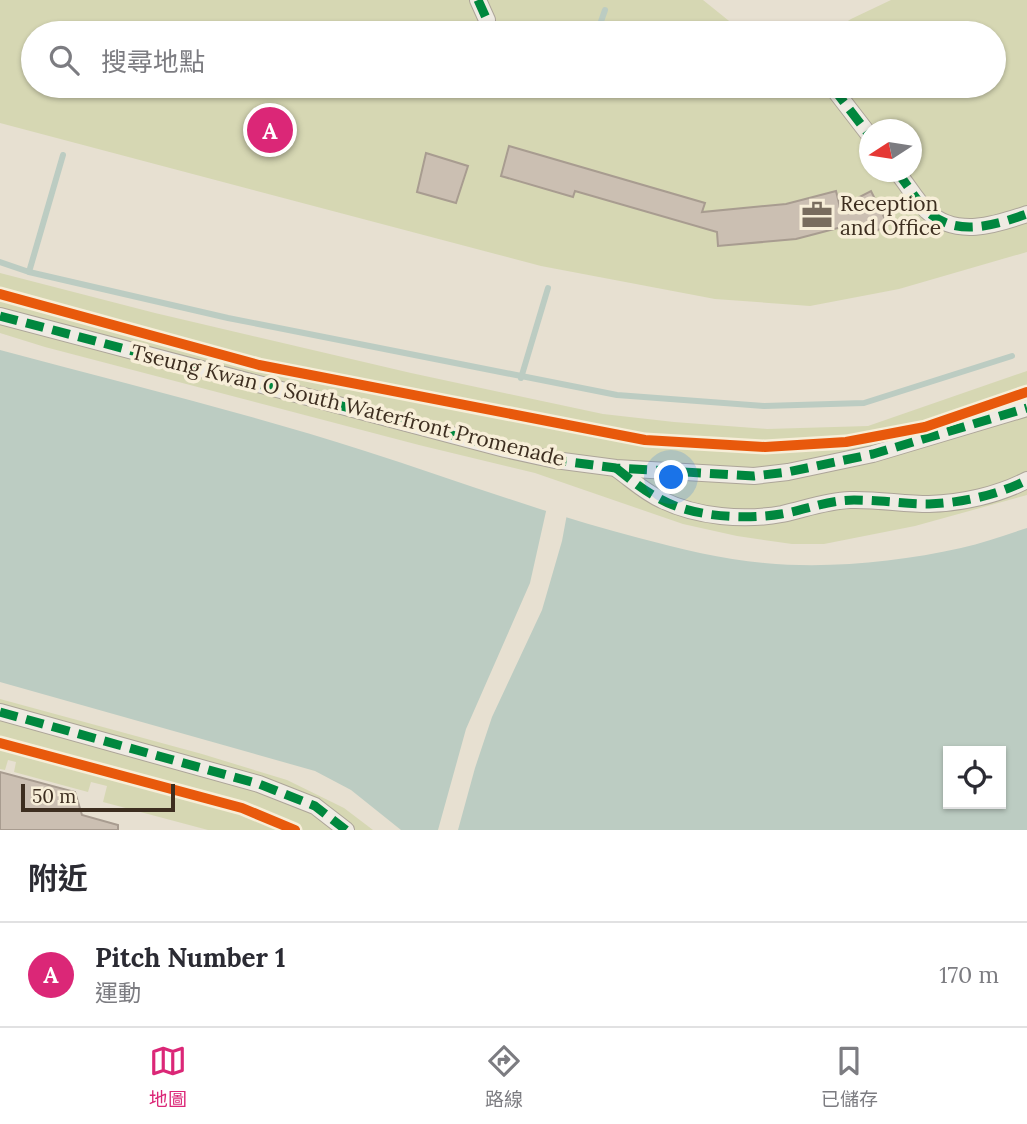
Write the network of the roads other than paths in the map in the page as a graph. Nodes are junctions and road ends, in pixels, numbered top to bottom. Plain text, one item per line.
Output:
1 (478, 0) edge
2 (487, 21) edge
3 (841, 98) edge
4 (859, 122) edge
5 (905, 182) edge
6 (1027, 214) edge
7 (0, 316) edge
8 (1027, 408) edge
9 (616, 468) junction
10 (1027, 480) edge
11 (0, 712) edge
12 (346, 830) edge

1 - 2 street
3 - 4 street
5 - 6 street
7 - 9 street, Tseung Kwan O South Waterfront Promenade
8 - 9 street, Tseung Kwan O South Waterfront Promenade
9 - 10 street
11 - 12 street

